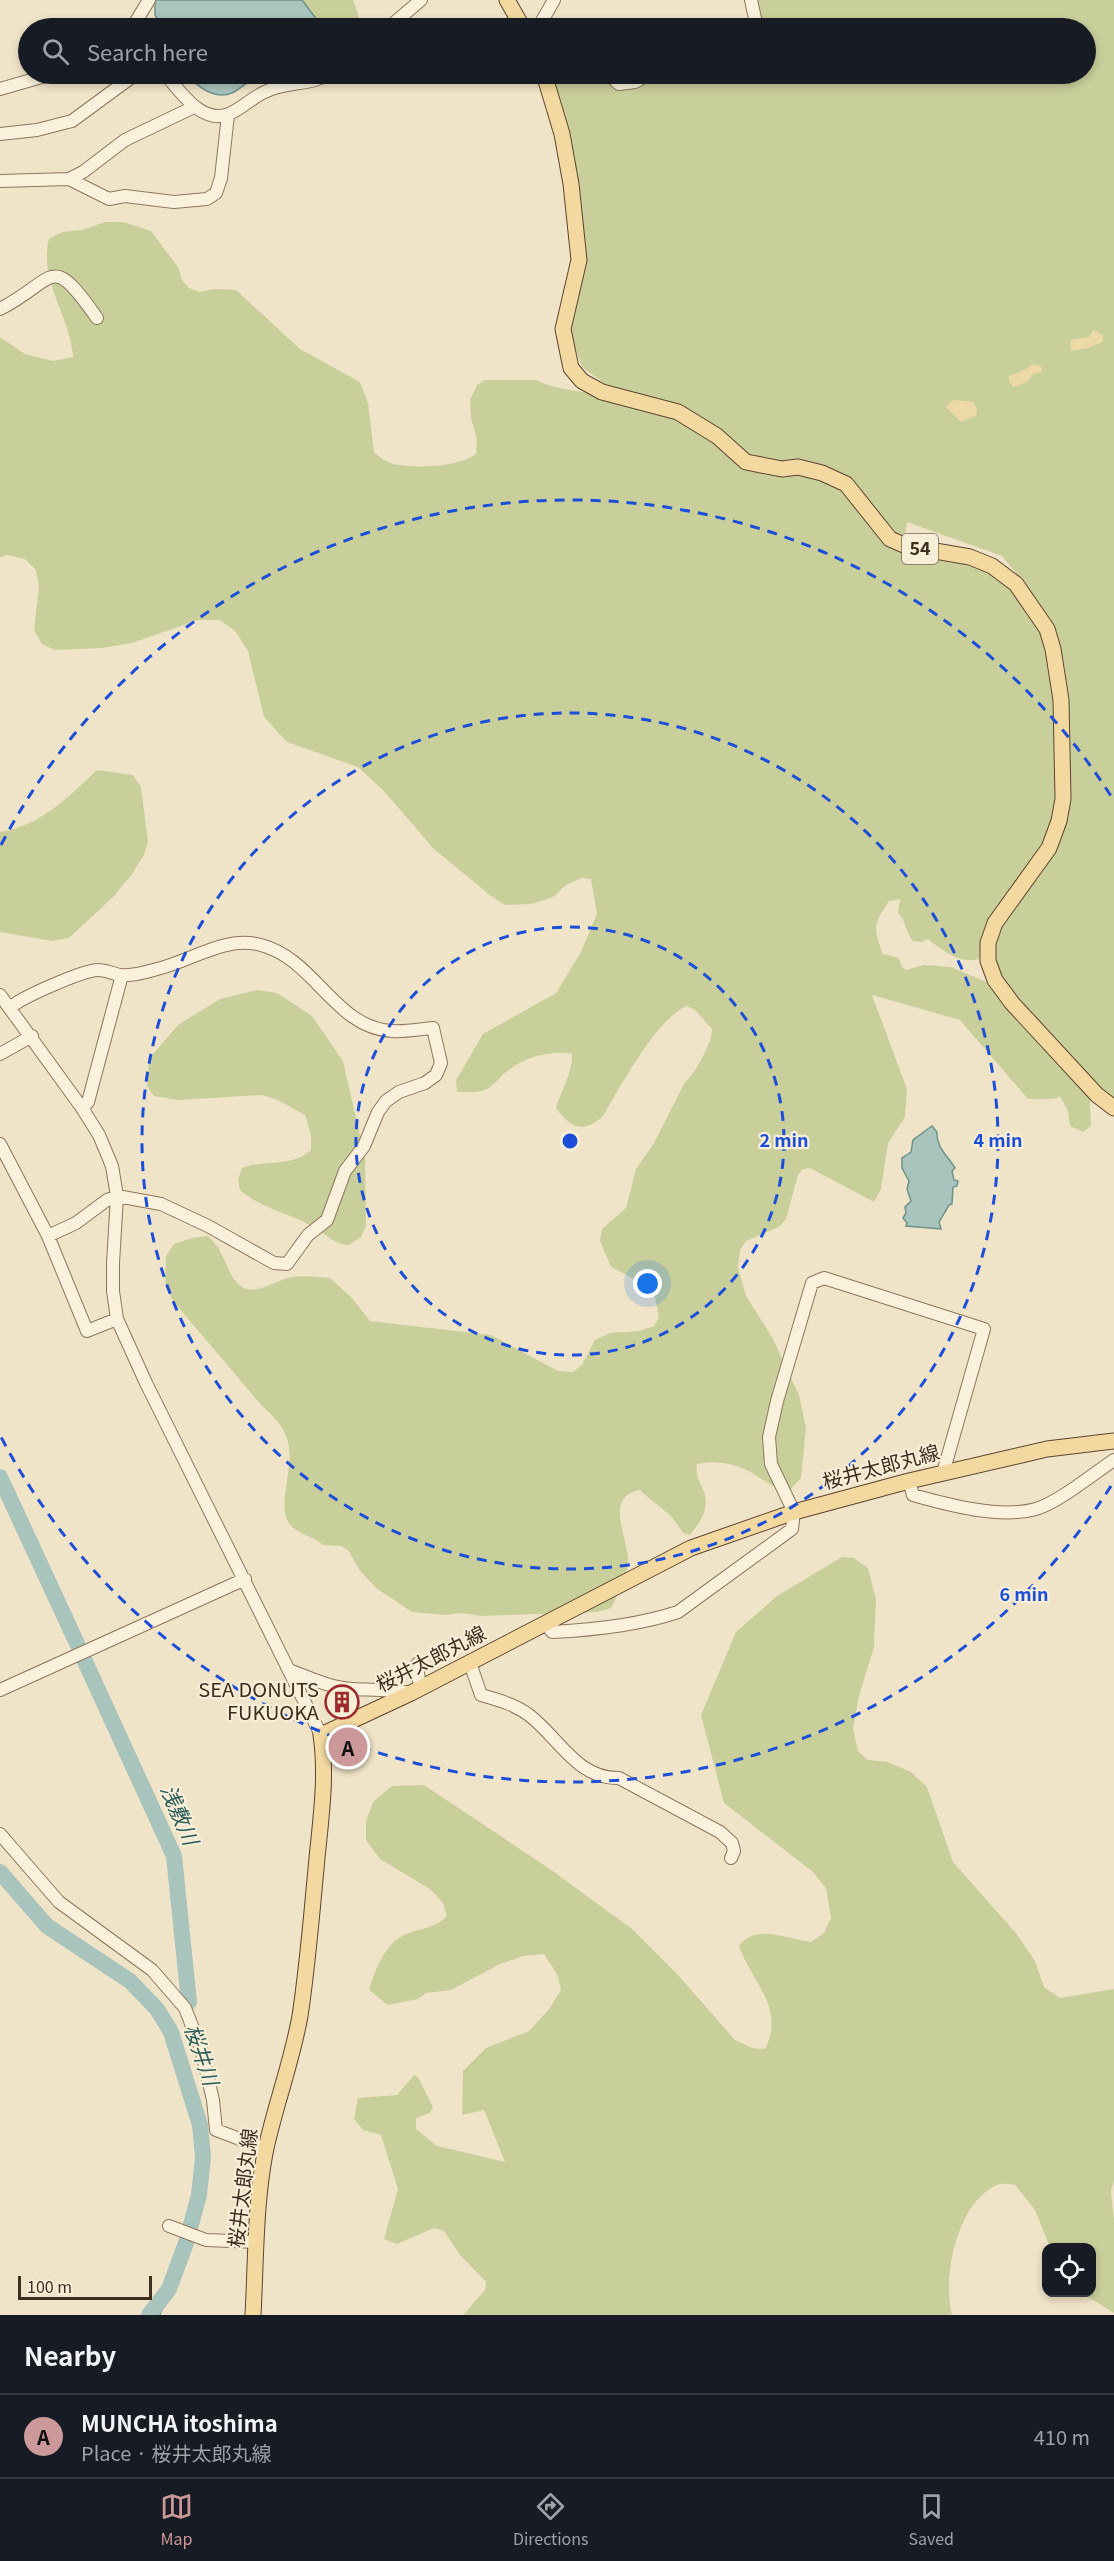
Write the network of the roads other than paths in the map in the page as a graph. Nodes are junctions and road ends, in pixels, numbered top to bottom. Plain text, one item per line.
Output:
1 (149, 0) edge
2 (421, 0) edge
3 (507, 0) edge
4 (554, 0) edge
5 (752, 0) edge
6 (136, 18) edge
7 (400, 18) edge
8 (517, 18) edge
9 (544, 18) edge
10 (755, 18) edge
11 (18, 84) edge
12 (122, 84) edge
13 (174, 84) edge
14 (299, 84) edge
15 (547, 84) edge
16 (0, 89) edge
17 (194, 107) junction
18 (228, 115) junction
19 (0, 134) edge
20 (69, 179) junction
21 (0, 181) edge
22 (0, 309) edge
23 (97, 318) dead end
24 (122, 975) junction
25 (0, 995) edge
26 (11, 1007) junction
27 (32, 1036) junction
28 (0, 1054) edge
29 (82, 1108) junction
30 (1114, 1108) edge
31 (0, 1144) edge
32 (117, 1196) junction
33 (48, 1236) junction
34 (117, 1319) junction
35 (1114, 1441) edge
36 (1114, 1460) edge
37 (943, 1473) junction
38 (909, 1481) junction
39 (794, 1512) junction
40 (245, 1579) junction
41 (546, 1624) junction
42 (470, 1663) junction
43 (417, 1664) dead end
44 (289, 1670) junction
45 (0, 1690) edge
46 (415, 1691) junction
47 (321, 1735) junction
48 (0, 1834) edge
49 (731, 1858) dead end
50 (266, 2149) junction
51 (169, 2226) dead end
52 (257, 2242) junction
53 (253, 2315) edge

1 - 6 street
2 - 7 street
3 - 8 main road
4 - 9 street
5 - 10 street
11 - 16 street
12 - 19 street
13 - 17 street
14 - 18 street
15 - 30 main road, 54
17 - 18 street
17 - 20 street
18 - 20 street
20 - 21 street
22 - 23 street
24 - 26 street
24 - 29 street
24 - 32 street
25 - 26 street
26 - 27 street
27 - 28 street
27 - 29 street
29 - 32 street
31 - 33 street
32 - 33 street
32 - 34 street
33 - 34 street
34 - 40 street
35 - 37 main road, 桜井太郎丸線
36 - 38 street
37 - 38 main road, 桜井太郎丸線
37 - 39 street
38 - 39 main road, 桜井太郎丸線
39 - 41 main road, 桜井太郎丸線
39 - 41 street
40 - 44 street
40 - 45 street
41 - 42 main road, 桜井太郎丸線
42 - 46 main road, 桜井太郎丸線
42 - 49 street
43 - 46 street
44 - 46 street
44 - 47 street
46 - 47 main road, 桜井太郎丸線
47 - 50 main road, 桜井太郎丸線
48 - 50 street
50 - 52 main road, 桜井太郎丸線
51 - 52 street
52 - 53 main road, 桜井太郎丸線

